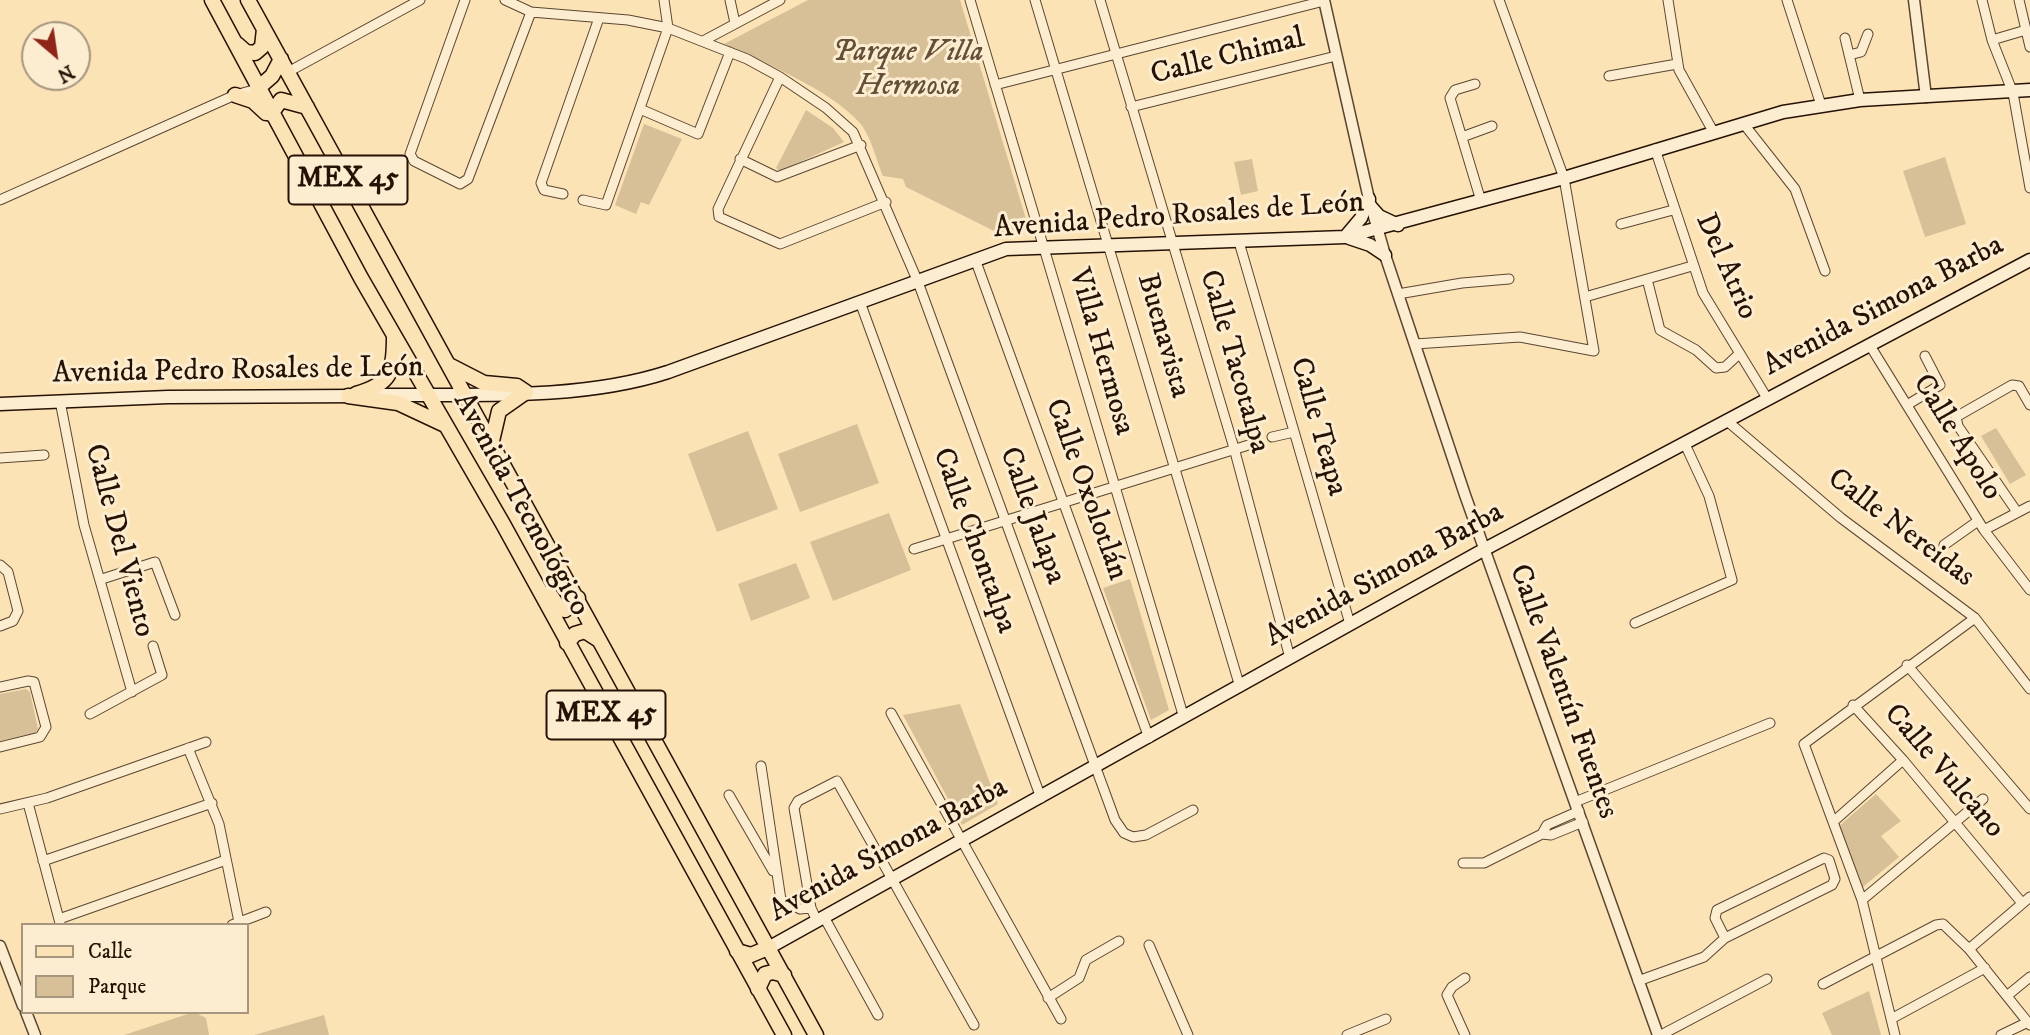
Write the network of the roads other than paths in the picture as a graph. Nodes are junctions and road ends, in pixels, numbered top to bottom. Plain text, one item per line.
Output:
1 (212, 0) edge
2 (248, 0) edge
3 (420, 0) edge
4 (465, 0) edge
5 (505, 0) edge
6 (664, 0) edge
7 (730, 0) edge
8 (780, 0) edge
9 (970, 0) edge
10 (1035, 0) edge
11 (1101, 0) edge
12 (1324, 0) edge
13 (1499, 0) edge
14 (1668, 0) edge
15 (1787, 0) edge
16 (1914, 0) edge
17 (1982, 0) edge
18 (2019, 0) edge
19 (531, 12) junction
20 (599, 18) junction
21 (736, 23) junction
22 (668, 28) junction
23 (264, 29) junction
24 (2026, 30) junction
25 (1868, 34) dead end
26 (1845, 38) dead end
27 (1992, 40) junction
28 (703, 41) junction
29 (235, 43) junction
30 (2030, 47) edge
31 (730, 52) junction
32 (1115, 53) junction
33 (1849, 55) junction
34 (1336, 56) junction
35 (1677, 64) junction
36 (284, 65) junction
37 (1055, 69) junction
38 (1609, 76) dead end
39 (780, 78) junction
40 (1475, 84) dead end
41 (995, 85) junction
42 (257, 89) junction
43 (2030, 90) edge
44 (2013, 93) junction
45 (235, 95) junction
46 (1926, 97) junction
47 (1860, 100) junction
48 (1821, 105) junction
49 (307, 107) junction
50 (1131, 107) junction
51 (640, 109) junction
52 (273, 118) junction
53 (1743, 123) junction
54 (1492, 126) dead end
55 (1714, 132) junction
56 (1462, 137) junction
57 (861, 145) junction
58 (1655, 149) junction
59 (740, 159) junction
60 (1564, 178) junction
61 (2030, 188) edge
62 (563, 194) dead end
63 (0, 200) edge
64 (583, 200) dead end
65 (1481, 201) junction
66 (886, 202) junction
67 (1370, 203) junction
68 (1673, 210) junction
69 (1621, 224) dead end
70 (1398, 225) junction
71 (1378, 230) junction
72 (1345, 237) junction
73 (1239, 242) junction
74 (1173, 243) junction
75 (1110, 245) junction
76 (1045, 246) junction
77 (1385, 256) junction
78 (975, 259) junction
79 (2030, 260) edge
80 (1692, 266) junction
81 (1825, 271) dead end
82 (1509, 279) dead end
83 (1647, 279) junction
84 (919, 282) junction
85 (1398, 294) junction
86 (1585, 298) junction
87 (860, 302) junction
88 (394, 336) junction
89 (1415, 344) junction
90 (1869, 344) junction
91 (1739, 354) junction
92 (1925, 356) dead end
93 (449, 365) junction
94 (526, 392) junction
95 (465, 393) junction
96 (429, 395) junction
97 (348, 396) junction
98 (1767, 398) junction
99 (60, 401) junction
100 (0, 404) edge
101 (2030, 404) edge
102 (1907, 405) junction
103 (1726, 420) junction
104 (445, 425) junction
105 (1294, 432) junction
106 (1272, 438) dead end
107 (492, 441) junction
108 (1684, 442) junction
109 (1255, 443) dead end
110 (1234, 448) junction
111 (44, 455) dead end
112 (0, 458) edge
113 (1174, 468) junction
114 (1113, 485) junction
115 (1063, 502) junction
116 (492, 505) junction
117 (2030, 506) edge
118 (2017, 512) junction
119 (1007, 521) junction
120 (1978, 521) junction
121 (1984, 530) junction
122 (946, 538) junction
123 (1944, 545) dead end
124 (914, 549) dead end
125 (1485, 549) junction
126 (0, 565) edge
127 (102, 579) junction
128 (2030, 590) edge
129 (578, 598) junction
130 (175, 615) dead end
131 (1975, 618) junction
132 (1635, 623) dead end
133 (1350, 624) junction
134 (0, 626) edge
135 (567, 643) junction
136 (603, 643) junction
137 (153, 646) dead end
138 (1290, 658) junction
139 (1907, 665) junction
140 (0, 687) edge
141 (1240, 687) junction
142 (2030, 689) edge
143 (132, 692) junction
144 (1853, 705) junction
145 (891, 713) dead end
146 (89, 714) dead end
147 (1184, 718) junction
148 (1770, 723) dead end
149 (1149, 738) junction
150 (206, 742) dead end
151 (0, 747) edge
152 (188, 748) junction
153 (1903, 760) junction
154 (761, 766) dead end
155 (1095, 767) junction
156 (729, 795) dead end
157 (1041, 798) junction
158 (1983, 799) dead end
159 (28, 803) junction
160 (212, 803) junction
161 (0, 809) edge
162 (2030, 809) edge
163 (1193, 810) dead end
164 (1579, 812) junction
165 (1833, 822) junction
166 (1954, 822) junction
167 (961, 842) junction
168 (226, 860) junction
169 (43, 861) junction
170 (1463, 863) dead end
171 (776, 876) junction
172 (892, 880) junction
173 (1861, 900) junction
174 (2026, 900) edge
175 (811, 908) junction
176 (266, 912) dead end
177 (820, 919) junction
178 (60, 922) edge
179 (236, 923) edge
180 (1725, 938) junction
181 (1119, 941) dead end
182 (1149, 945) dead end
183 (0, 946) edge
184 (770, 947) junction
185 (1969, 949) junction
186 (737, 951) junction
187 (1875, 957) junction
188 (4, 968) edge
189 (1985, 968) junction
190 (784, 975) junction
191 (2030, 977) edge
192 (1465, 978) dead end
193 (1767, 979) dead end
194 (1639, 981) junction
195 (1823, 984) dead end
196 (758, 989) junction
197 (2008, 995) junction
198 (1048, 998) junction
199 (21, 999) edge
200 (27, 1014) edge
201 (878, 1015) dead end
202 (1061, 1019) dead end
203 (1386, 1019) dead end
204 (1891, 1019) junction
205 (2029, 1023) edge
206 (974, 1026) dead end
207 (35, 1035) edge
208 (784, 1035) edge
209 (816, 1035) edge
210 (826, 1035) edge
211 (1188, 1035) edge
212 (1347, 1035) edge
213 (1465, 1035) edge
214 (1660, 1035) edge
215 (1895, 1035) edge
216 (2001, 1035) edge

1 - 29 main road, Avenida Tecnológico / MEX 45
2 - 23 main road, Avenida Tecnológico / MEX 45
3 - 36 street
4 - 19 street
5 - 19 street, Calle Jalapa
6 - 22 street
7 - 21 street
8 - 21 street
9 - 41 street, Villa Hermosa
10 - 37 street, Buenavista
11 - 32 street, Calle Tacotalpa
12 - 32 street
12 - 34 street, Calle Valentín Fuentes
13 - 60 street
14 - 35 street
15 - 48 street
16 - 46 street
17 - 27 street
18 - 24 street
19 - 20 street, Calle Jalapa
20 - 22 street, Calle Jalapa
20 - 62 street
21 - 28 street
22 - 28 street, Calle Jalapa
22 - 51 street
23 - 29 main road
23 - 36 main road, Avenida Tecnológico / MEX 45
24 - 27 street
24 - 30 street
25 - 33 street
26 - 33 street
27 - 44 street
28 - 31 street, Calle Jalapa
29 - 42 main road, Avenida Tecnológico / MEX 45
31 - 39 street, Calle Jalapa
31 - 51 street
32 - 37 street
32 - 50 street, Calle Tacotalpa
33 - 47 street
34 - 50 street, Calle Chimal
34 - 67 street, Calle Valentín Fuentes
35 - 38 street
35 - 55 street
36 - 42 main road
36 - 49 main road, Avenida Tecnológico / MEX 45
37 - 41 street
37 - 75 street, Buenavista
39 - 57 street, Calle Jalapa
39 - 59 street
40 - 56 street
41 - 76 street, Villa Hermosa
42 - 45 street
42 - 52 main road, Avenida Tecnológico / MEX 45
43 - 44 main road, Avenida Pedro Rosales de León
44 - 46 main road, Avenida Pedro Rosales de León
44 - 61 street
45 - 52 main road
45 - 63 street
46 - 47 main road, Avenida Pedro Rosales de León
47 - 48 main road, Avenida Pedro Rosales de León
48 - 53 main road, Avenida Pedro Rosales de León
49 - 52 main road
49 - 93 main road, Avenida Tecnológico / MEX 45
50 - 74 street, Calle Tacotalpa
51 - 64 street
52 - 88 main road, Avenida Tecnológico / MEX 45
53 - 55 main road, Avenida Pedro Rosales de León
53 - 81 street
54 - 56 street
55 - 58 main road, Avenida Pedro Rosales de León
56 - 65 street
57 - 59 street
57 - 66 street, Calle Jalapa
58 - 60 main road, Avenida Pedro Rosales de León
58 - 68 street, Del Atrio
59 - 66 street
60 - 65 main road, Avenida Pedro Rosales de León
60 - 86 street
65 - 70 main road, Avenida Pedro Rosales de León
66 - 84 street, Calle Jalapa
67 - 70 main road
67 - 71 street, Calle Valentín Fuentes
67 - 72 main road
68 - 69 street
68 - 80 street, Del Atrio
70 - 71 main road, Avenida Pedro Rosales de León
71 - 72 main road, Avenida Pedro Rosales de León
71 - 77 street, Calle Valentín Fuentes
72 - 73 main road, Avenida Pedro Rosales de León
72 - 77 main road
73 - 74 main road, Avenida Pedro Rosales de León
73 - 105 street, Calle Teapa
74 - 75 main road, Avenida Pedro Rosales de León
74 - 110 street, Calle Tacotalpa
75 - 76 main road, Avenida Pedro Rosales de León
75 - 113 street, Buenavista
76 - 78 main road, Avenida Pedro Rosales de León
76 - 114 street, Villa Hermosa
77 - 85 street, Calle Valentín Fuentes
78 - 84 main road, Avenida Pedro Rosales de León
78 - 115 street, Calle Oxolotlán
79 - 90 main road, Avenida Simona Barba
80 - 83 street
80 - 91 street, Del Atrio
82 - 85 street
83 - 86 street
83 - 91 street
84 - 87 main road, Avenida Pedro Rosales de León
84 - 119 street, Calle Jalapa
85 - 89 street, Calle Valentín Fuentes
86 - 89 street
87 - 94 main road, Avenida Pedro Rosales de León
87 - 122 street, Calle Chontalpa
88 - 96 main road, Avenida Tecnológico / MEX 45
88 - 97 main road
89 - 125 street, Calle Valentín Fuentes
90 - 98 main road, Avenida Simona Barba
90 - 102 street, Calle Apolo
91 - 98 street, Del Atrio
92 - 102 street
93 - 94 main road
93 - 95 main road, Avenida Tecnológico / MEX 45
94 - 95 main road, Avenida Pedro Rosales de León
94 - 107 main road
95 - 96 main road, Avenida Pedro Rosales de León
95 - 107 main road, Avenida Tecnológico / MEX 45
96 - 97 main road, Avenida Pedro Rosales de León
96 - 104 main road, Avenida Tecnológico / MEX 45
97 - 99 main road, Avenida Pedro Rosales de León
97 - 104 main road
98 - 103 main road, Avenida Simona Barba
99 - 100 main road, Avenida Pedro Rosales de León
99 - 127 street, Calle Del Viento
101 - 118 street
102 - 120 street, Calle Apolo
103 - 108 main road, Avenida Simona Barba
103 - 131 street, Calle Nereidas
104 - 116 main road, Avenida Tecnológico / MEX 45
105 - 106 street
105 - 133 street, Calle Teapa
107 - 129 main road, Avenida Tecnológico / MEX 45
108 - 125 main road, Avenida Simona Barba
108 - 132 street
109 - 110 street
110 - 113 street
110 - 138 street, Calle Tacotalpa
111 - 112 street
113 - 114 street
113 - 141 street, Buenavista
114 - 115 street
114 - 147 street, Villa Hermosa
115 - 119 street
115 - 149 street, Calle Oxolotlán
116 - 129 main road
116 - 135 main road, Avenida Tecnológico / MEX 45
117 - 118 street
118 - 121 street
119 - 122 street
119 - 155 street, Calle Jalapa
120 - 121 street, Calle Apolo
120 - 123 street
121 - 128 street, Calle Apolo
122 - 124 street
122 - 157 street, Calle Chontalpa
125 - 133 main road, Avenida Simona Barba
125 - 164 street, Calle Valentín Fuentes
126 - 134 street
127 - 130 street
127 - 143 street, Calle Del Viento
129 - 136 main road, Avenida Tecnológico / MEX 45
131 - 139 street
131 - 142 street, Calle Nereidas
133 - 138 main road, Avenida Simona Barba
135 - 136 main road
135 - 186 main road, Avenida Tecnológico / MEX 45
136 - 184 main road, Avenida Tecnológico / MEX 45
137 - 143 street
138 - 141 main road, Avenida Simona Barba
139 - 144 street
139 - 162 street
140 - 151 street
141 - 147 main road, Avenida Simona Barba
143 - 146 street
144 - 153 street, Calle Vulcano
144 - 165 street
145 - 167 street
147 - 149 main road, Avenida Simona Barba
148 - 164 street
149 - 155 main road, Avenida Simona Barba
150 - 152 street
152 - 159 street
152 - 160 street
153 - 165 street
153 - 166 street, Calle Vulcano
154 - 171 street
155 - 157 main road, Avenida Simona Barba
155 - 163 street, Calle Jalapa
156 - 171 street
157 - 167 main road, Avenida Simona Barba
158 - 166 street
159 - 161 street
159 - 169 street
160 - 168 street
160 - 169 street
164 - 170 street
164 - 194 street, Calle Valentín Fuentes
165 - 173 street
166 - 173 street
166 - 174 street, Calle Vulcano
167 - 172 main road, Avenida Simona Barba
167 - 198 street
168 - 178 street
168 - 179 street
169 - 178 street
171 - 175 street
172 - 175 street
172 - 177 main road, Avenida Simona Barba
172 - 206 street
173 - 187 street
174 - 185 street
175 - 177 street
176 - 179 street
177 - 184 main road, Avenida Simona Barba
177 - 201 street
180 - 180 street
180 - 194 street
181 - 198 street
182 - 211 street
183 - 188 street
184 - 186 main road
184 - 190 main road, Avenida Tecnológico / MEX 45
184 - 210 main road
185 - 187 street
185 - 189 street
186 - 196 main road, Avenida Tecnológico / MEX 45
187 - 195 street
187 - 204 street
188 - 199 street
189 - 197 street
189 - 204 street
190 - 196 main road
190 - 209 main road, Avenida Tecnológico / MEX 45
191 - 197 street
192 - 213 street
193 - 214 street
194 - 214 street, Calle Valentín Fuentes
196 - 208 main road, Avenida Tecnológico / MEX 45
197 - 205 street
198 - 202 street
200 - 207 street
203 - 212 street
204 - 215 street
205 - 216 street

